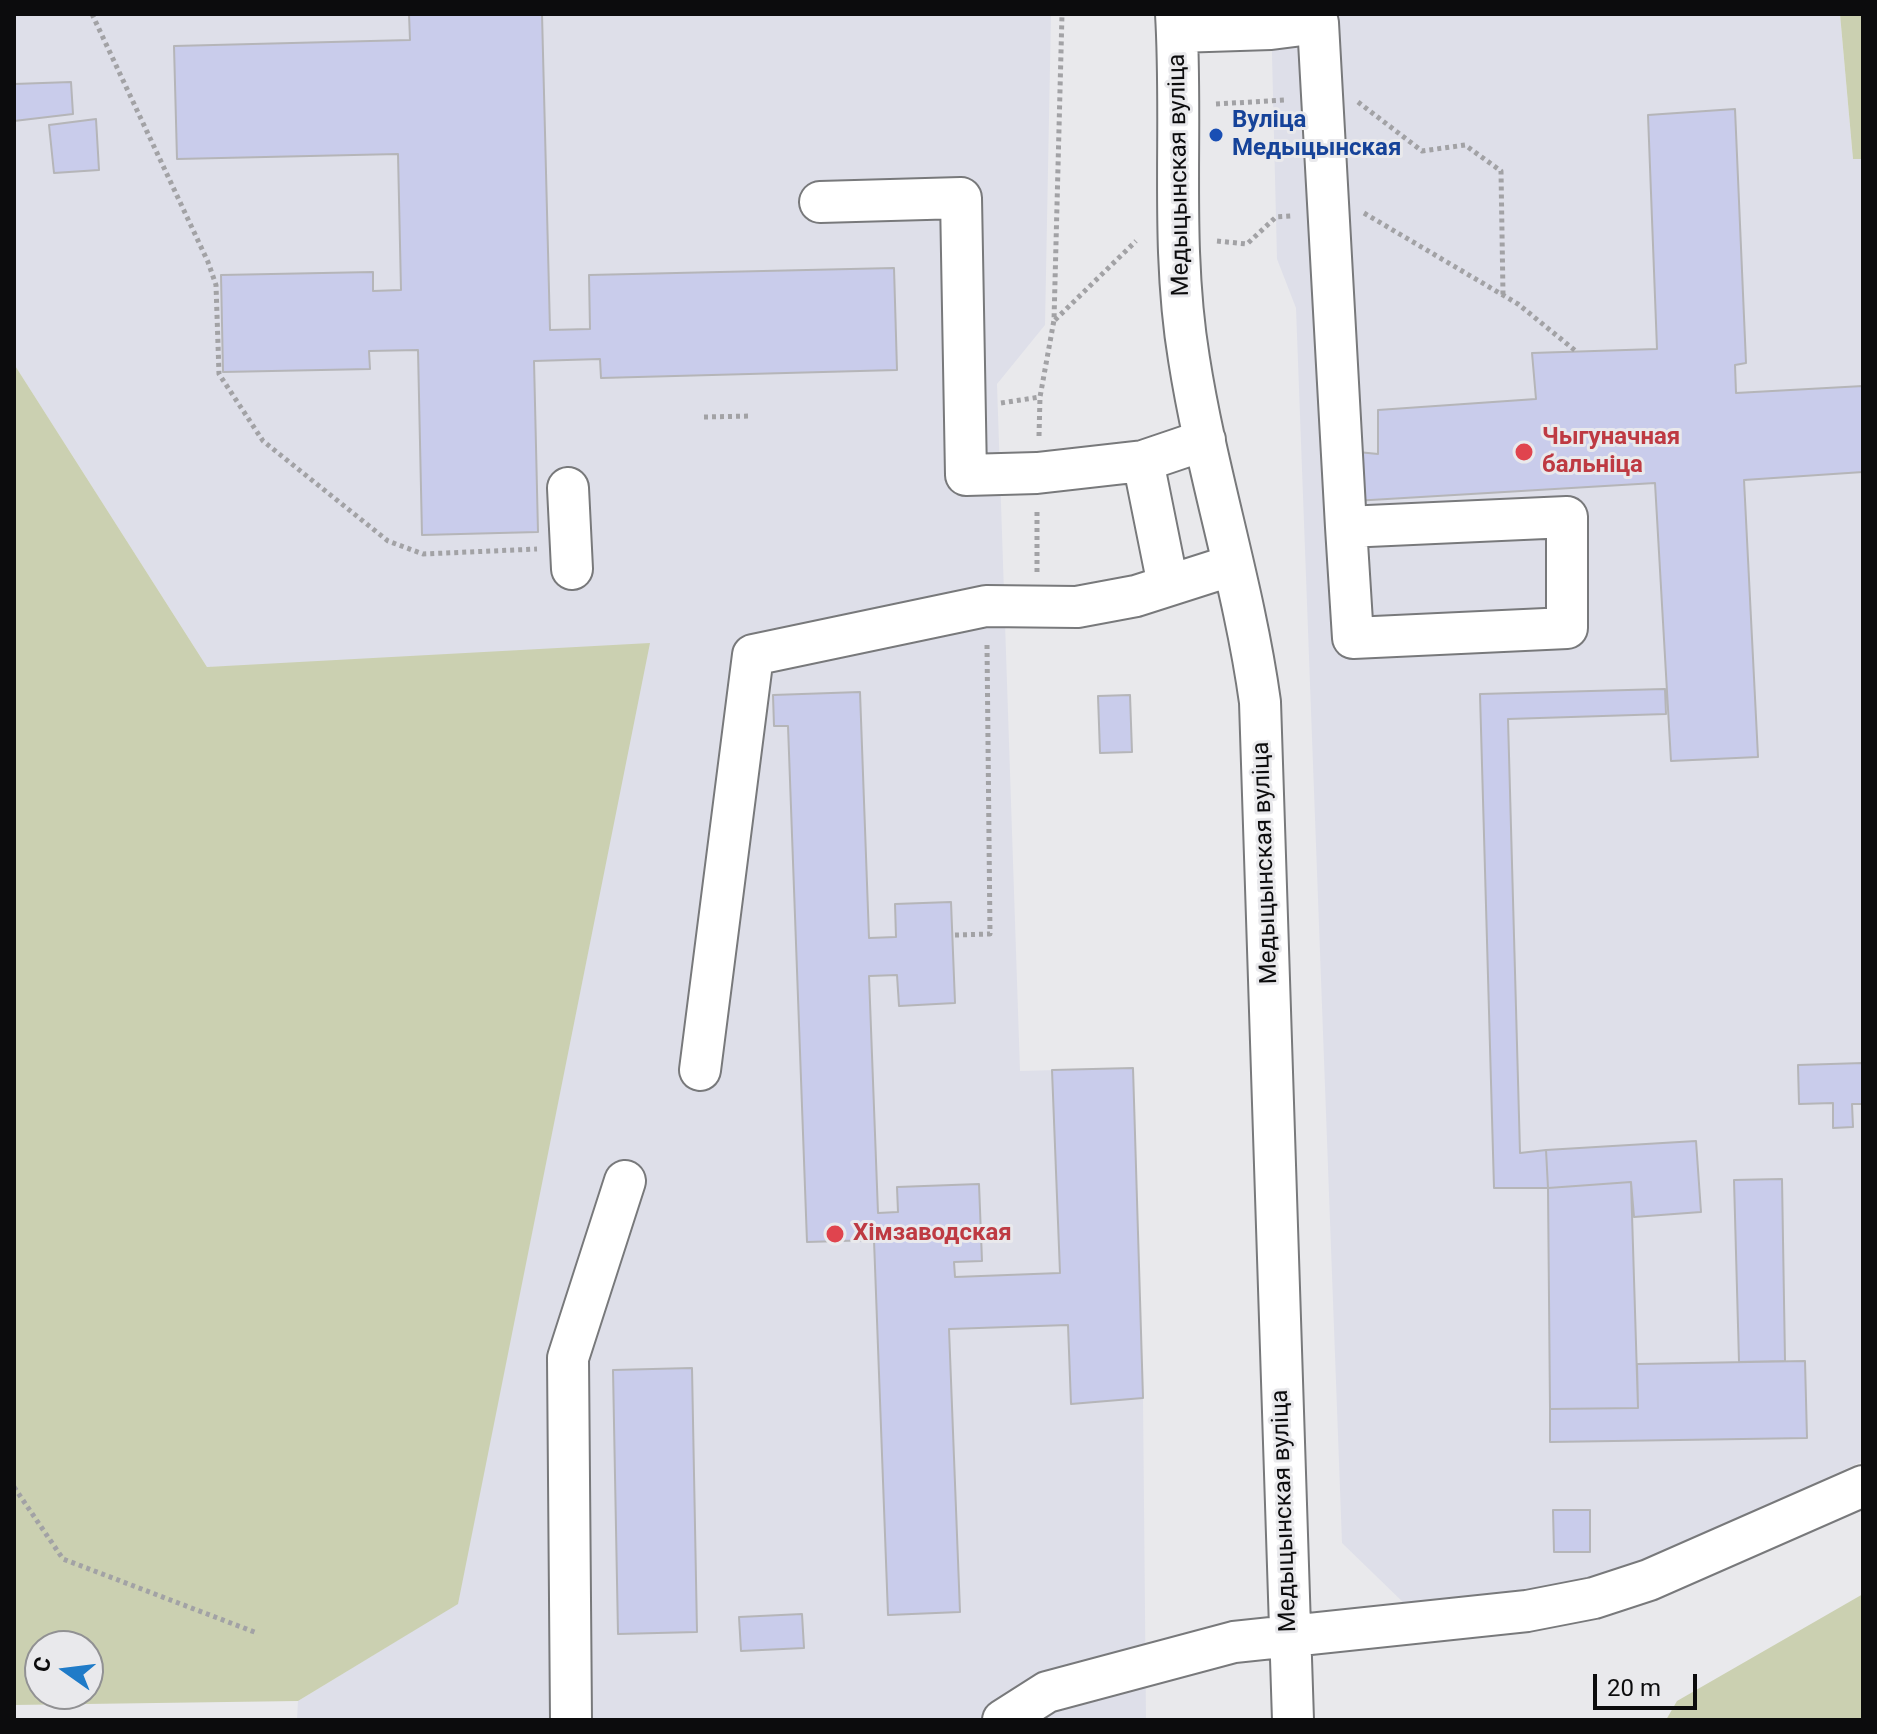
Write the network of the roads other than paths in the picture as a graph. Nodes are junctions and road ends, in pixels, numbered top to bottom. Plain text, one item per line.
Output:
1 (1176, 23) edge
2 (820, 202) dead end
3 (1205, 440) junction
4 (1143, 461) junction
5 (568, 488) dead end
6 (1346, 527) junction
7 (572, 555) road end
8 (1233, 565) junction
9 (1168, 585) junction
10 (700, 1070) dead end
11 (625, 1181) dead end
12 (1863, 1486) edge
13 (1289, 1636) junction
14 (571, 1720) edge
15 (1003, 1720) edge
16 (1293, 1720) edge

1 - 3 street, Медыцынская вуліца
1 - 6 street
2 - 4 street
3 - 4 street
3 - 8 street, Медыцынская вуліца
4 - 9 street
5 - 7 street
6 - 6 street
8 - 9 street
8 - 13 street, Медыцынская вуліца
9 - 10 street
11 - 14 street
12 - 13 street
13 - 15 street
13 - 16 street, Медыцынская вуліца

